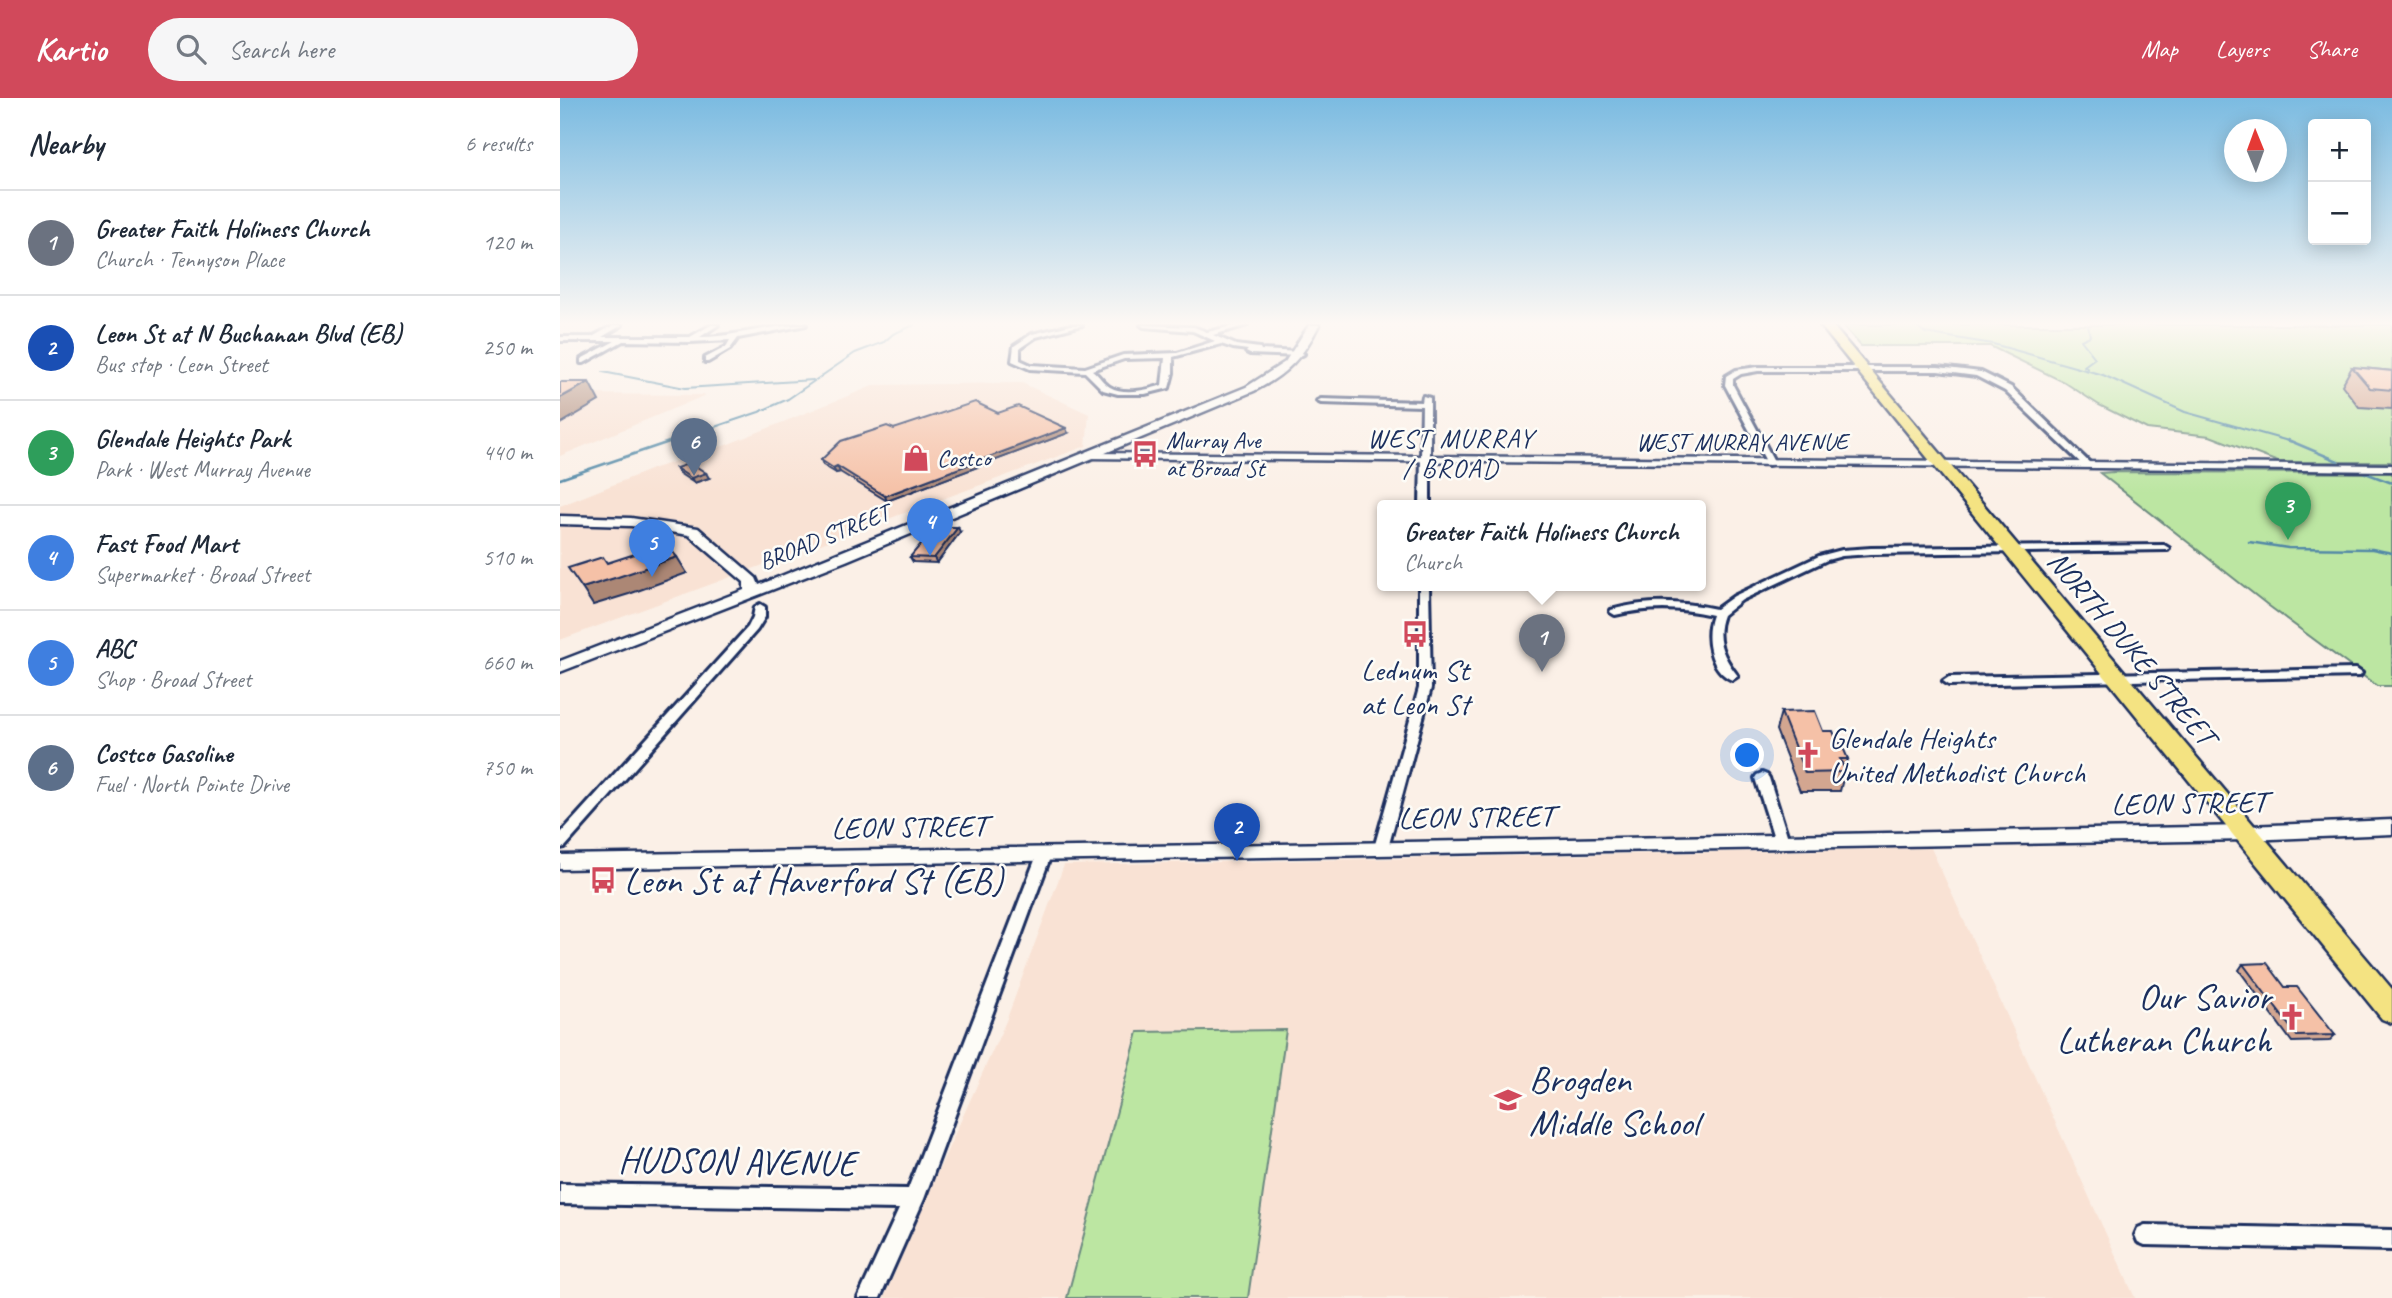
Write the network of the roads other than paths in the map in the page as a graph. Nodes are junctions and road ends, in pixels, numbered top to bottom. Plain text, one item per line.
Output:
1 (1100, 381) edge
2 (1167, 381) edge
3 (1265, 381) edge
4 (1729, 381) edge
5 (1873, 381) edge
6 (1996, 381) edge
7 (1321, 401) dead end
8 (1092, 456) junction
9 (1426, 461) junction
10 (1771, 463) junction
11 (1942, 465) junction
12 (2088, 466) junction
13 (2392, 468) edge
14 (1425, 500) edge
15 (560, 520) edge
16 (2164, 548) dead end
17 (2013, 550) junction
18 (1424, 591) edge
19 (756, 600) junction
20 (1615, 612) dead end
21 (1718, 613) junction
22 (560, 667) edge
23 (2356, 673) dead end
24 (1732, 677) dead end
25 (2117, 678) junction
26 (1949, 681) dead end
27 (1762, 778) dead end
28 (2392, 827) edge
29 (2248, 832) junction
30 (1782, 841) junction
31 (560, 843) edge
32 (1381, 848) junction
33 (1044, 855) junction
34 (560, 862) edge
35 (2392, 1010) edge
36 (560, 1194) edge
37 (914, 1199) junction
38 (2145, 1235) dead end
39 (2392, 1240) edge
40 (869, 1298) edge

1 - 2 street
3 - 8 main road, BROAD STREET
4 - 10 street
5 - 11 highway, NORTH DUKE STREET
6 - 12 street
7 - 9 street
8 - 9 street, WEST MURRAY AVENUE
8 - 19 main road, BROAD STREET
9 - 10 street, WEST MURRAY AVENUE
9 - 14 street
10 - 11 street, WEST MURRAY AVENUE
11 - 12 street, WEST MURRAY AVENUE
11 - 17 highway, NORTH DUKE STREET
12 - 13 street, WEST MURRAY AVENUE
15 - 19 main road
16 - 17 street
17 - 21 street
17 - 25 highway, NORTH DUKE STREET
18 - 32 street
19 - 22 main road, BROAD STREET
19 - 31 street
20 - 21 street
21 - 24 street
23 - 25 street
25 - 26 street
25 - 29 highway, NORTH DUKE STREET
27 - 30 street
28 - 29 street, LEON STREET
29 - 30 street, LEON STREET
29 - 35 highway, NORTH DUKE STREET
30 - 32 street, LEON STREET
32 - 33 street, LEON STREET
33 - 34 street, LEON STREET
33 - 37 street
36 - 37 street, HUDSON AVENUE
37 - 40 street
38 - 39 street

